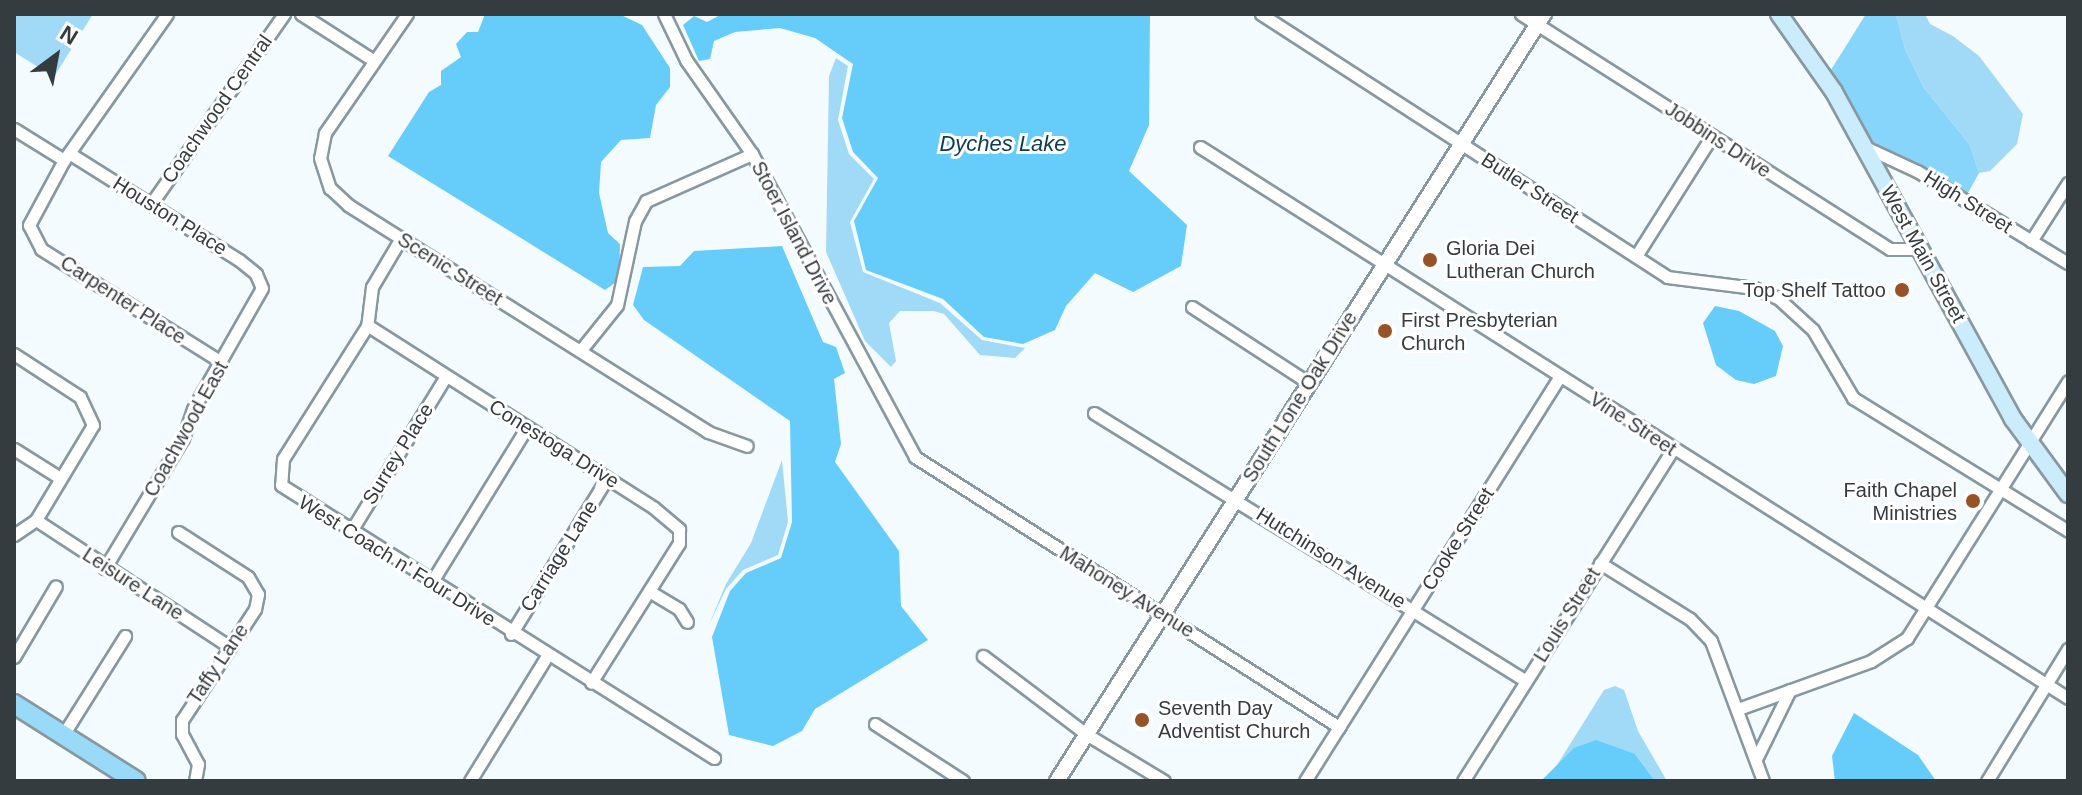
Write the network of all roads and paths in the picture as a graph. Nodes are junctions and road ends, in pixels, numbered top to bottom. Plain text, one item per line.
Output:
1 (167, 14) edge
2 (284, 14) edge
3 (301, 14) edge
4 (407, 14) edge
5 (664, 14) edge
6 (1261, 14) edge
7 (1521, 14) edge
8 (1779, 14) edge
9 (1541, 19) edge
10 (373, 60) junction
11 (14, 129) edge
12 (1712, 136) junction
13 (1461, 144) junction
14 (1200, 147) dead end
15 (1865, 147) junction
16 (752, 154) junction
17 (67, 156) junction
18 (2068, 183) edge
19 (151, 204) junction
20 (401, 238) junction
21 (2031, 241) junction
22 (1920, 249) junction
23 (1636, 256) junction
24 (2068, 263) edge
25 (1384, 266) junction
26 (262, 288) joint
27 (1192, 307) dead end
28 (367, 325) junction
29 (580, 351) junction
30 (14, 354) edge
31 (221, 362) junction
32 (446, 376) junction
33 (1559, 377) junction
34 (2068, 381) edge
35 (1309, 383) junction
36 (1094, 413) dead end
37 (527, 427) junction
38 (2028, 442) junction
39 (747, 446) dead end
40 (14, 449) edge
41 (1672, 450) junction
42 (915, 457) joint
43 (60, 478) junction
44 (607, 478) junction
45 (2001, 489) junction
46 (2068, 494) edge
47 (1236, 499) junction
48 (36, 520) junction
49 (351, 531) junction
50 (2068, 531) edge
51 (178, 532) dead end
52 (14, 535) edge
53 (1600, 563) junction
54 (105, 568) junction
55 (431, 583) junction
56 (56, 586) dead end
57 (649, 591) junction
58 (1413, 610) junction
59 (1927, 610) junction
60 (1162, 614) junction
61 (687, 622) dead end
62 (511, 634) junction
63 (125, 636) dead end
64 (230, 647) junction
65 (2068, 649) edge
66 (547, 656) junction
67 (983, 656) dead end
68 (14, 657) edge
69 (1526, 681) junction
70 (591, 683) junction
71 (2047, 684) junction
72 (1790, 690) junction
73 (2068, 698) edge
74 (14, 704) edge
75 (1738, 709) junction
76 (875, 724) dead end
77 (1339, 727) junction
78 (1086, 734) junction
79 (63, 735) junction
80 (714, 758) dead end
81 (1756, 759) junction
82 (136, 781) edge
83 (195, 781) edge
84 (470, 781) edge
85 (963, 781) edge
86 (1057, 781) edge
87 (1164, 781) edge
88 (1305, 781) edge
89 (1463, 781) edge
90 (1763, 781) edge
91 (1987, 781) edge

1 - 17 street
2 - 19 street, Coachwood Central
3 - 10 street
4 - 10 street, Scenic Street
5 - 16 street, Stoer Island Drive
6 - 13 street, Butler Street
7 - 9 street, Jobbins Drive
8 - 15 main road, West Main Street
9 - 12 street, Jobbins Drive
9 - 13 street, South Lone Oak Drive
10 - 20 street, Scenic Street
11 - 17 street, Houston Place
12 - 22 street, Jobbins Drive
12 - 23 street
13 - 23 street, Butler Street
13 - 25 street, South Lone Oak Drive
14 - 25 street, Vine Street
15 - 21 street, High Street
15 - 22 main road, West Main Street
16 - 29 street
16 - 42 street, Stoer Island Drive
17 - 19 street, Houston Place
17 - 31 street, Carpenter Place
18 - 21 street
19 - 26 street, Houston Place
20 - 28 street, West Coach n' Four Drive
20 - 29 street, Scenic Street
21 - 24 street, High Street
22 - 38 main road, West Main Street
23 - 45 street, Butler Street
25 - 33 street, Vine Street
25 - 35 street, South Lone Oak Drive
26 - 31 street, Coachwood East
27 - 35 street
28 - 32 street, Conestoga Drive
28 - 49 street, West Coach n' Four Drive
29 - 39 street, Scenic Street
30 - 43 street
31 - 54 street, Coachwood East
32 - 37 street, Conestoga Drive
32 - 49 street, Surrey Place
33 - 41 street, Vine Street
33 - 58 street, Cooke Street
34 - 38 street
35 - 47 street, South Lone Oak Drive
36 - 47 street, Hutchinson Avenue
37 - 44 street, Conestoga Drive
37 - 55 street
38 - 45 street
38 - 46 main road, West Main Street
40 - 43 street
41 - 53 street, Louis Street
41 - 59 street, Vine Street
42 - 60 street, Mahoney Avenue
43 - 48 street
44 - 57 street, Conestoga Drive
44 - 62 street, Carriage Lane
45 - 50 street, Butler Street
45 - 59 street
47 - 58 street, Hutchinson Avenue
47 - 60 street, South Lone Oak Drive
48 - 52 street
48 - 54 street, Leisure Lane
49 - 55 street, West Coach n' Four Drive
51 - 64 street, Taffy Lane
53 - 69 street, Louis Street
53 - 75 street
54 - 64 street, Leisure Lane
55 - 62 street, West Coach n' Four Drive
56 - 68 street
57 - 61 street
57 - 70 street, Conestoga Drive
58 - 69 street, Hutchinson Avenue
58 - 77 street, Cooke Street
59 - 71 street, Vine Street
59 - 72 street
60 - 77 street, Mahoney Avenue
60 - 78 street, South Lone Oak Drive
62 - 66 street, West Coach n' Four Drive
63 - 79 street
64 - 83 street, Taffy Lane
65 - 71 street
66 - 70 street, West Coach n' Four Drive
66 - 84 street
67 - 78 street
69 - 89 street, Louis Street
70 - 80 street, West Coach n' Four Drive
71 - 73 street, Vine Street
71 - 91 street
72 - 75 street
72 - 81 street
74 - 79 main road
75 - 81 street
76 - 85 street
77 - 88 street, Cooke Street
78 - 86 street, South Lone Oak Drive
78 - 87 street
79 - 82 main road
81 - 90 street

